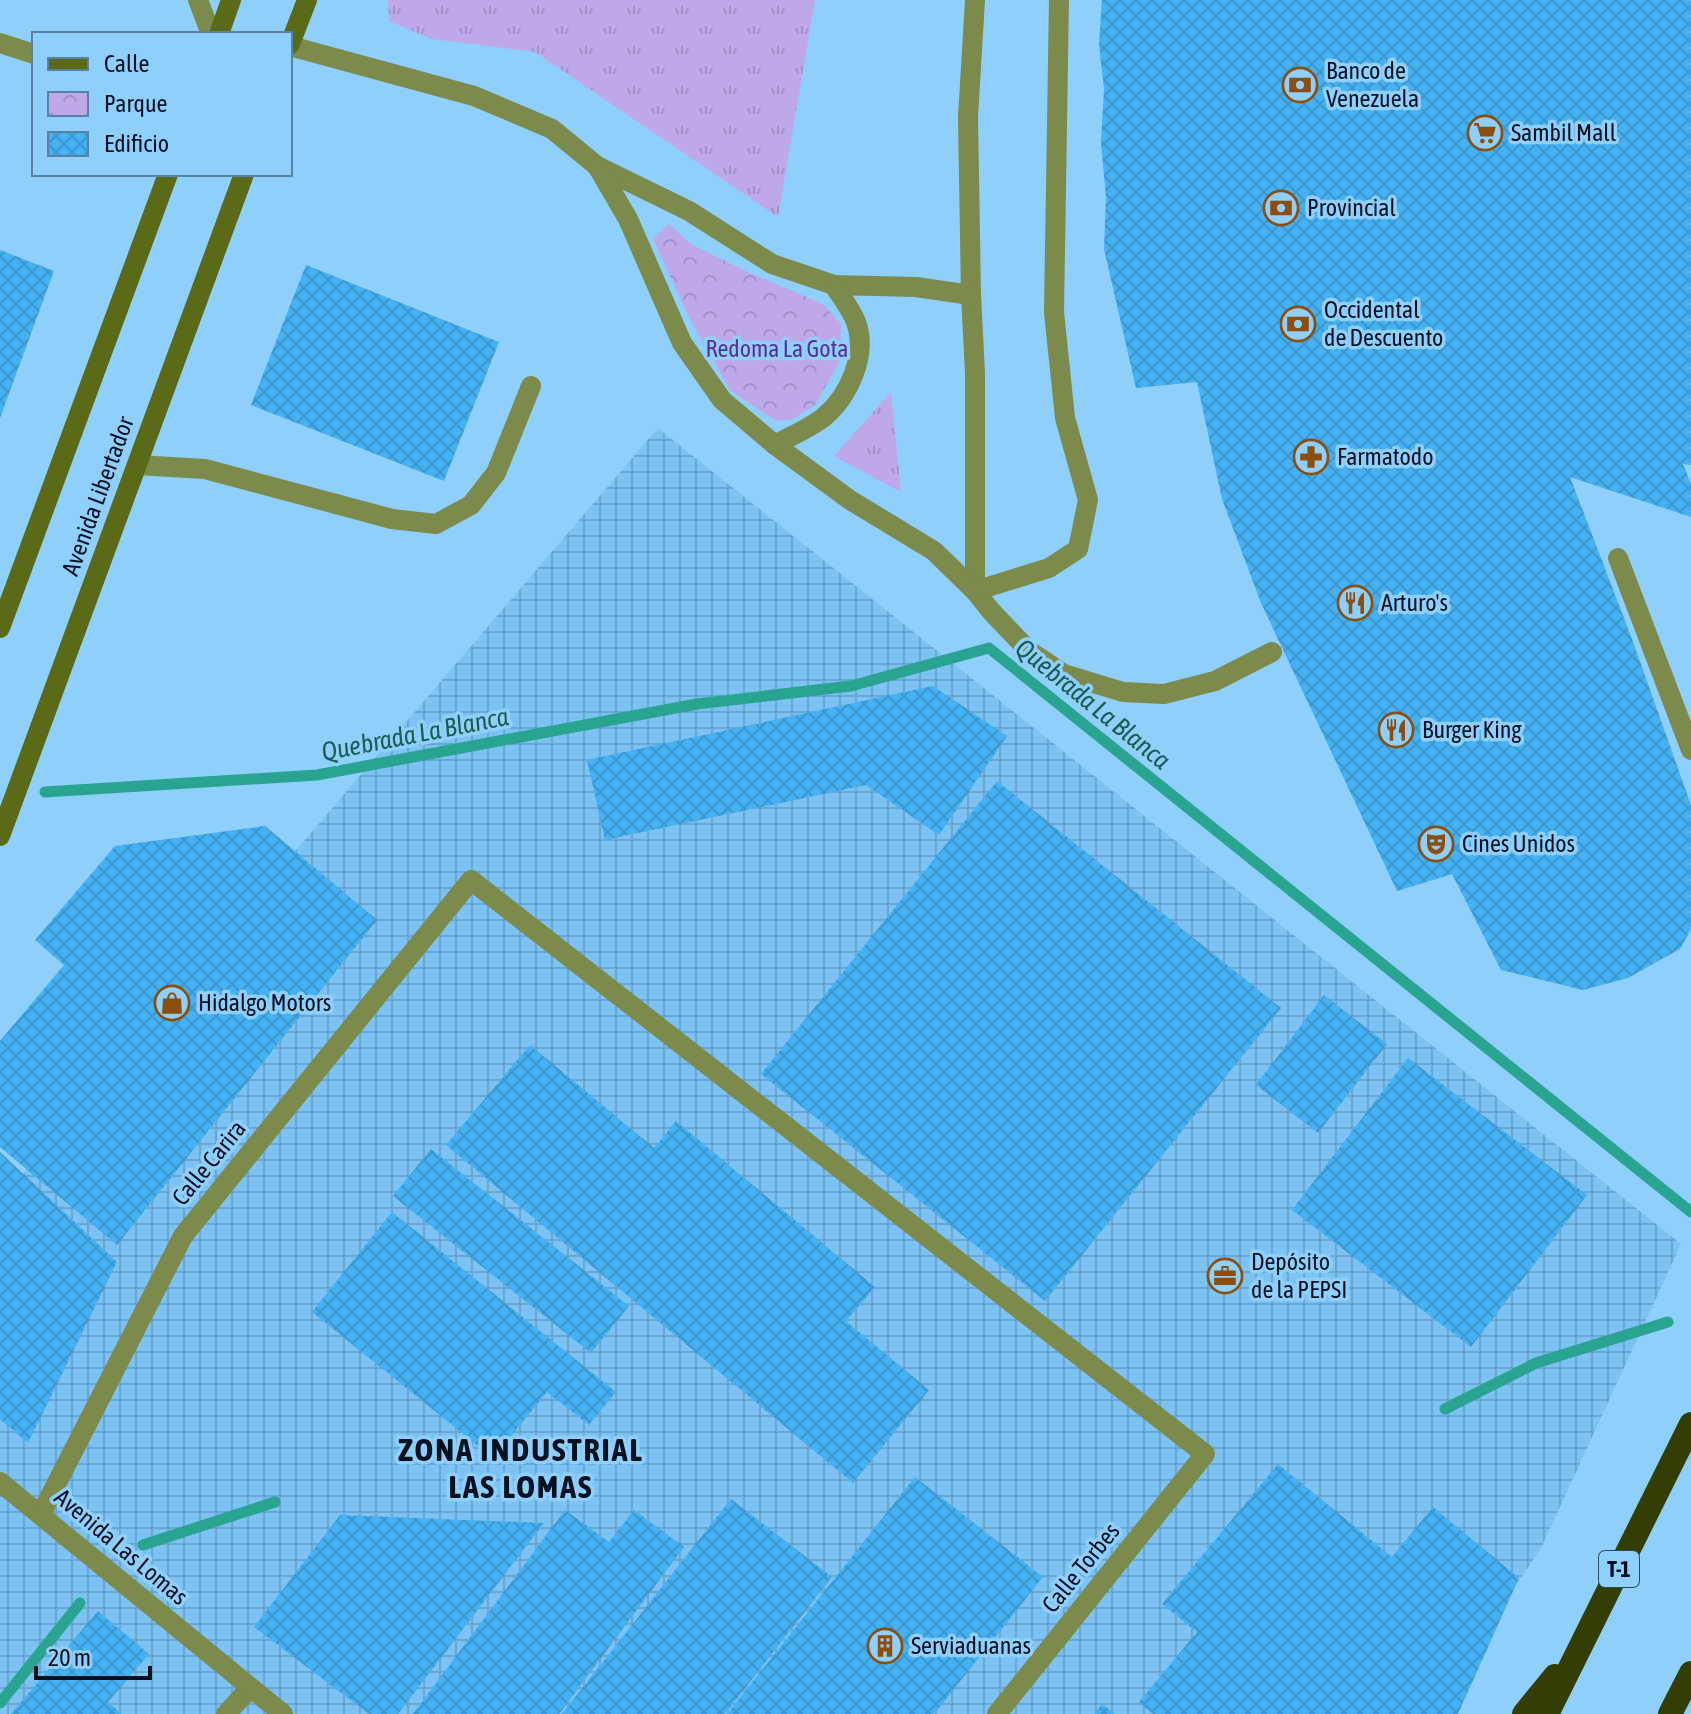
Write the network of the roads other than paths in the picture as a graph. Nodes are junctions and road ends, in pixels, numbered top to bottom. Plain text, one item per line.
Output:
1 (198, 0) edge
2 (231, 0) edge
3 (307, 0) edge
4 (975, 0) edge
5 (1059, 0) edge
6 (210, 32) edge
7 (220, 32) edge
8 (292, 40) edge
9 (0, 43) edge
10 (292, 46) edge
11 (32, 53) edge
12 (597, 166) junction
13 (167, 176) edge
14 (243, 176) edge
15 (834, 285) junction
16 (971, 295) junction
17 (531, 386) dead end
18 (775, 445) junction
19 (137, 465) junction
20 (1618, 558) dead end
21 (975, 591) junction
22 (0, 628) edge
23 (1272, 652) dead end
24 (1691, 750) edge
25 (0, 836) edge
26 (1691, 1424) edge
27 (1205, 1454) joint
28 (0, 1482) edge
29 (41, 1514) junction
30 (1582, 1643) junction
31 (1691, 1673) edge
32 (250, 1688) junction
33 (226, 1714) edge
34 (283, 1714) edge
35 (997, 1714) edge
36 (1524, 1714) edge
37 (1547, 1714) edge
38 (1670, 1714) edge

1 - 6 street
2 - 7 main road
3 - 8 main road
4 - 16 street
5 - 21 street
9 - 11 street
10 - 12 street
12 - 15 street
12 - 18 street
13 - 22 main road, Avenida Libertador
14 - 19 main road, Avenida Libertador
15 - 16 street
15 - 18 street
16 - 21 street
17 - 19 street
18 - 21 street
19 - 25 main road, Avenida Libertador
20 - 24 street
21 - 23 street
26 - 30 highway, T-1
27 - 29 street, Calle Carira
27 - 35 street, Calle Torbes
28 - 29 street, Avenida Las Lomas
29 - 32 street, Avenida Las Lomas
30 - 36 highway
30 - 37 highway, T-1
31 - 38 highway
32 - 33 street
32 - 34 street, Avenida Las Lomas

